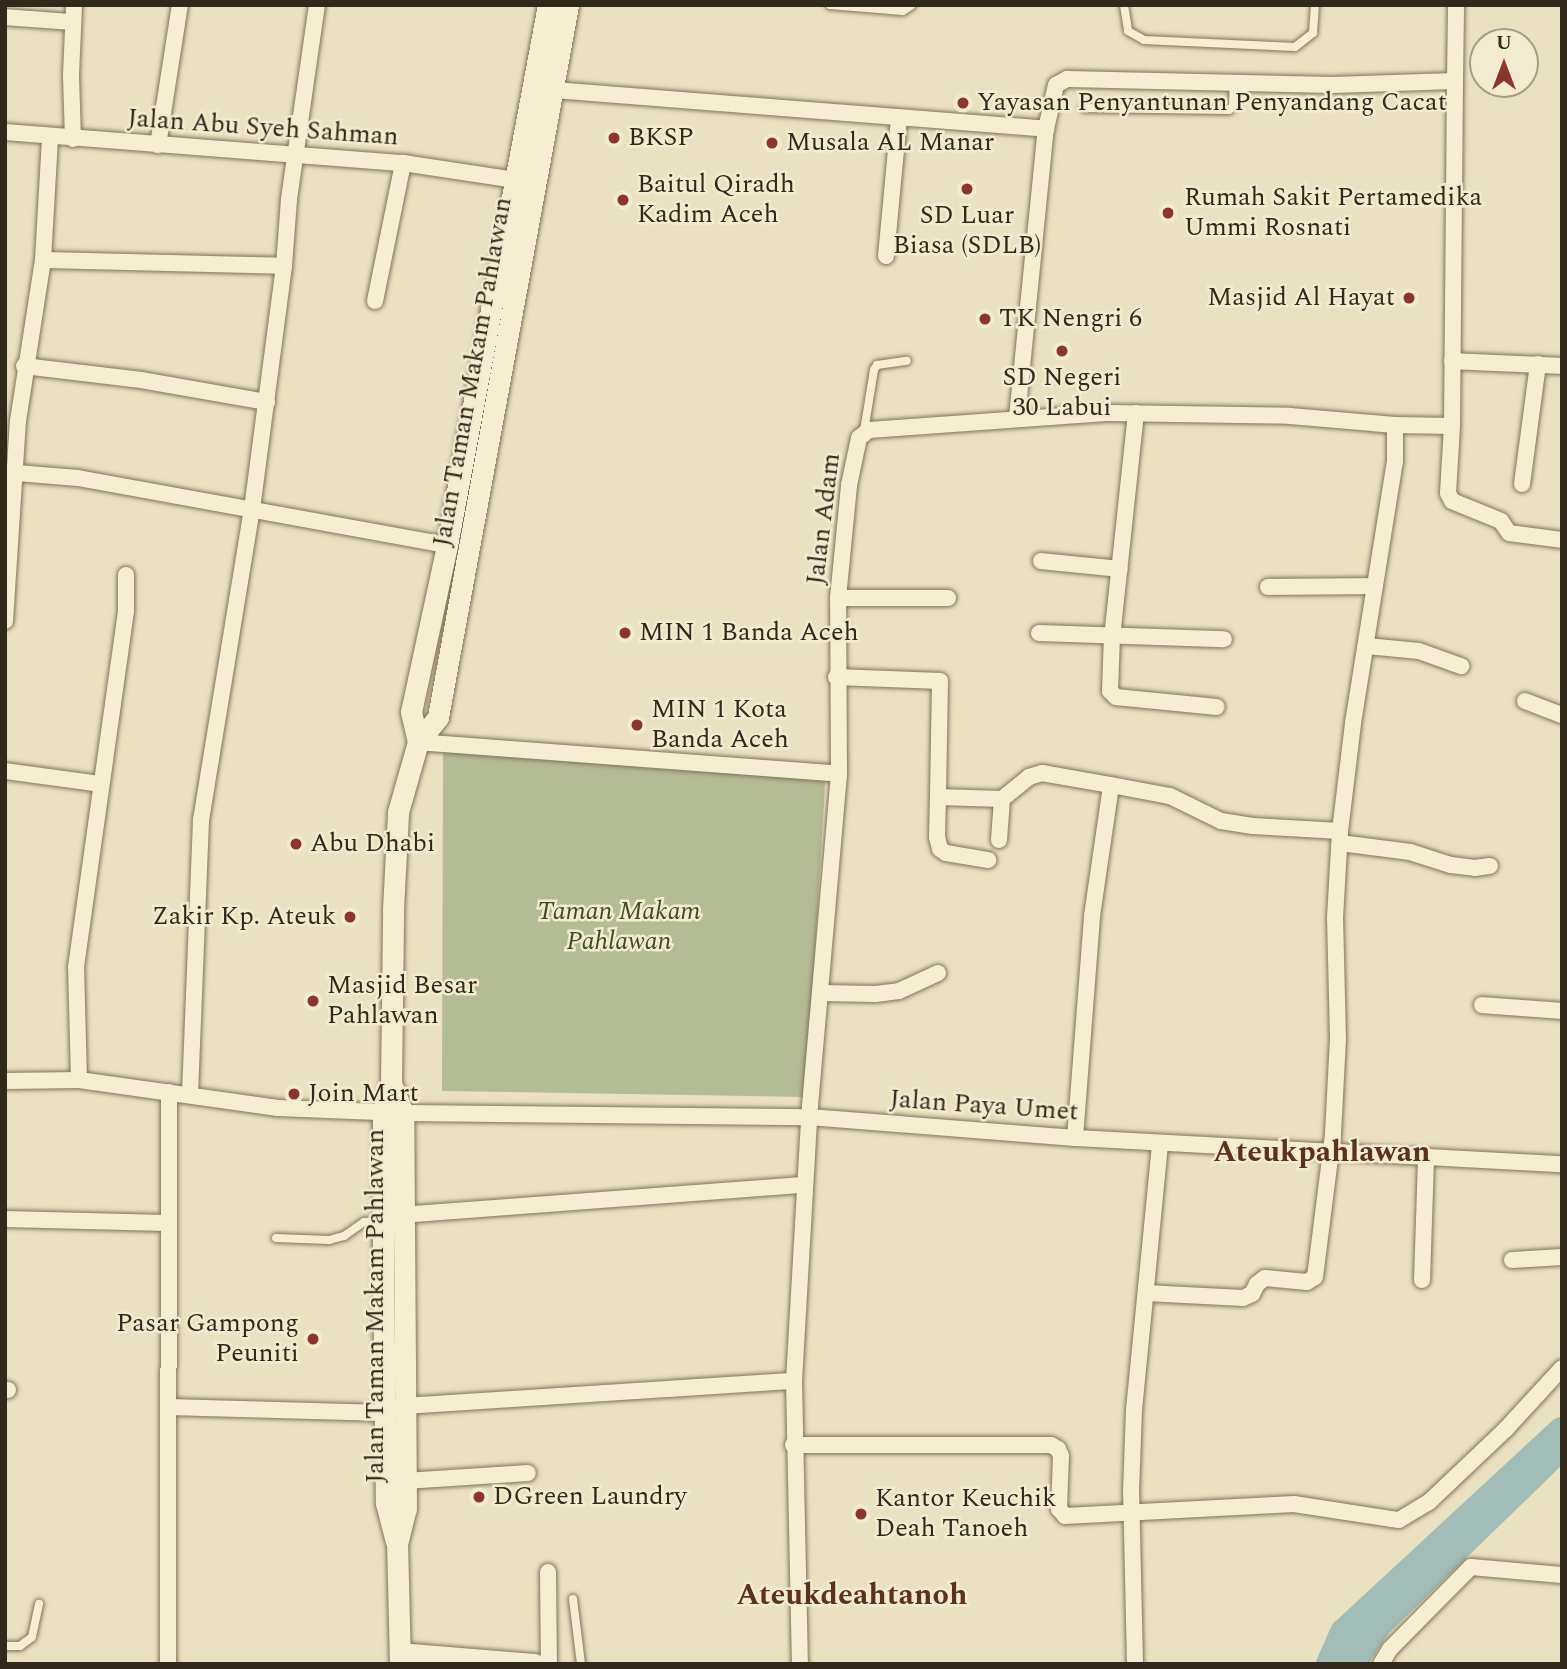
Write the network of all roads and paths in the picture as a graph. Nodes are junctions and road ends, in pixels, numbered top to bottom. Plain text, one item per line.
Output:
1 (74, 5) edge
2 (180, 5) edge
3 (317, 5) edge
4 (548, 5) edge
5 (568, 5) edge
6 (831, 5) edge
7 (912, 5) edge
8 (1124, 5) edge
9 (1315, 5) edge
10 (1456, 5) edge
11 (5, 17) edge
12 (72, 22) junction
13 (1455, 81) junction
14 (1234, 83) junction
15 (554, 90) junction
16 (1084, 108) dead end
17 (899, 118) junction
18 (1046, 129) junction
19 (5, 132) edge
20 (50, 137) junction
21 (73, 139) junction
22 (158, 145) junction
23 (296, 154) junction
24 (403, 163) junction
25 (516, 180) junction
26 (886, 256) dead end
27 (43, 260) junction
28 (284, 265) junction
29 (375, 301) dead end
30 (907, 360) dead end
31 (1452, 361) junction
32 (1538, 364) junction
33 (24, 366) junction
34 (1562, 366) edge
35 (267, 402) junction
36 (1136, 413) junction
37 (1017, 417) junction
38 (1395, 425) junction
39 (1452, 426) junction
40 (864, 434) junction
41 (9, 472) edge
42 (1522, 484) dead end
43 (252, 509) junction
44 (1562, 540) edge
45 (447, 545) junction
46 (1041, 561) dead end
47 (1120, 569) junction
48 (126, 575) dead end
49 (1375, 586) junction
50 (1268, 587) dead end
51 (838, 598) junction
52 (948, 598) dead end
53 (5, 621) edge
54 (1039, 633) dead end
55 (1112, 636) junction
56 (1224, 639) dead end
57 (1367, 646) junction
58 (1461, 666) dead end
59 (836, 677) junction
60 (1525, 701) dead end
61 (1217, 708) dead end
62 (1562, 715) edge
63 (418, 743) junction
64 (5, 771) edge
65 (839, 775) junction
66 (102, 784) junction
67 (1111, 785) junction
68 (938, 797) junction
69 (1002, 799) junction
70 (1340, 837) junction
71 (999, 840) dead end
72 (988, 860) dead end
73 (1490, 866) dead end
74 (938, 973) dead end
75 (821, 993) junction
76 (1482, 1005) dead end
77 (1562, 1011) edge
78 (79, 1080) junction
79 (5, 1082) edge
80 (169, 1092) junction
81 (190, 1094) junction
82 (393, 1112) junction
83 (809, 1117) junction
84 (1075, 1138) junction
85 (1160, 1143) junction
86 (1330, 1153) junction
87 (1426, 1158) junction
88 (1562, 1164) edge
89 (805, 1185) junction
90 (392, 1218) junction
91 (5, 1219) edge
92 (167, 1223) junction
93 (276, 1238) dead end
94 (1562, 1257) edge
95 (1512, 1261) dead end
96 (1422, 1280) dead end
97 (1146, 1293) junction
98 (1562, 1368) edge
99 (794, 1381) junction
100 (167, 1407) junction
101 (394, 1410) junction
102 (793, 1445) junction
103 (528, 1473) dead end
104 (405, 1481) junction
105 (1131, 1512) junction
106 (397, 1544) junction
107 (548, 1572) dead end
108 (1562, 1575) edge
109 (573, 1599) dead end
110 (39, 1604) dead end
111 (5, 1646) edge
112 (400, 1658) edge
113 (168, 1664) edge
114 (536, 1664) edge
115 (549, 1664) edge
116 (581, 1664) edge
117 (800, 1664) edge
118 (1135, 1664) edge
119 (1381, 1664) edge

1 - 12 street
2 - 22 street
3 - 23 street
4 - 25 street
5 - 15 street, Jalan Taman Makam Pahlawan
6 - 7 lane
8 - 9 lane
10 - 13 street
11 - 12 street
12 - 21 street
13 - 14 street
13 - 31 street
14 - 16 lane
14 - 18 street
15 - 17 street
15 - 63 street, Jalan Taman Makam Pahlawan
17 - 18 street
17 - 26 street
18 - 37 street
19 - 20 street, Jalan Abu Syeh Sahman
20 - 21 street, Jalan Abu Syeh Sahman
20 - 27 street
21 - 22 street, Jalan Abu Syeh Sahman
22 - 23 street, Jalan Abu Syeh Sahman
23 - 24 street, Jalan Abu Syeh Sahman
23 - 28 street
24 - 25 street, Jalan Abu Syeh Sahman
24 - 29 street
25 - 45 street
27 - 28 street
27 - 33 street
28 - 35 street
30 - 40 lane
31 - 32 street
31 - 39 street
32 - 34 street
32 - 42 street
33 - 35 street
33 - 41 street
35 - 43 street
36 - 37 street, Jalan Adam
36 - 38 street, Jalan Adam
36 - 47 street
37 - 40 street, Jalan Adam
38 - 39 street, Jalan Adam
38 - 49 street
39 - 44 street
40 - 51 street, Jalan Adam
41 - 43 street
41 - 53 street
43 - 45 street
43 - 81 street
45 - 63 street, Jalan Taman Makam Pahlawan
46 - 47 street
47 - 55 street
48 - 66 street
49 - 50 street
49 - 57 street
51 - 52 street
51 - 59 street, Jalan Adam
54 - 55 street
55 - 56 street
55 - 61 street
57 - 58 street
57 - 70 street
59 - 65 street, Jalan Adam
59 - 68 street
60 - 62 street
63 - 65 street
63 - 82 street, Jalan Taman Makam Pahlawan
64 - 66 street
65 - 75 street, Jalan Adam
66 - 78 street
67 - 69 street
67 - 70 street
67 - 84 street
68 - 69 street
68 - 72 street
69 - 71 street
70 - 73 street
70 - 86 street
74 - 75 street
75 - 83 street, Jalan Adam
76 - 77 street
78 - 79 street, Jalan Paya Umet
78 - 80 street, Jalan Paya Umet
80 - 81 street, Jalan Paya Umet
80 - 92 street
81 - 82 street, Jalan Paya Umet
82 - 83 street, Jalan Paya Umet
82 - 90 street, Jalan Taman Makam Pahlawan
83 - 84 street, Jalan Paya Umet
83 - 89 street, Jalan Adam
84 - 85 street, Jalan Paya Umet
85 - 86 street, Jalan Paya Umet
85 - 97 street
86 - 87 street, Jalan Paya Umet
86 - 97 street
87 - 88 street, Jalan Paya Umet
87 - 96 street
89 - 90 street
89 - 99 street, Jalan Adam
90 - 93 lane
90 - 101 street, Jalan Taman Makam Pahlawan
91 - 92 street
92 - 100 street
94 - 95 street
97 - 105 street
98 - 105 street
99 - 101 street
99 - 102 street, Jalan Adam
100 - 101 street
100 - 113 street
101 - 104 street, Jalan Taman Makam Pahlawan
101 - 106 street
102 - 105 street
102 - 117 street, Jalan Adam
103 - 104 street
104 - 106 street, Jalan Taman Makam Pahlawan
105 - 118 street
106 - 112 street, Jalan Taman Makam Pahlawan
107 - 115 street
108 - 119 street
109 - 116 lane
110 - 111 lane
112 - 114 street

